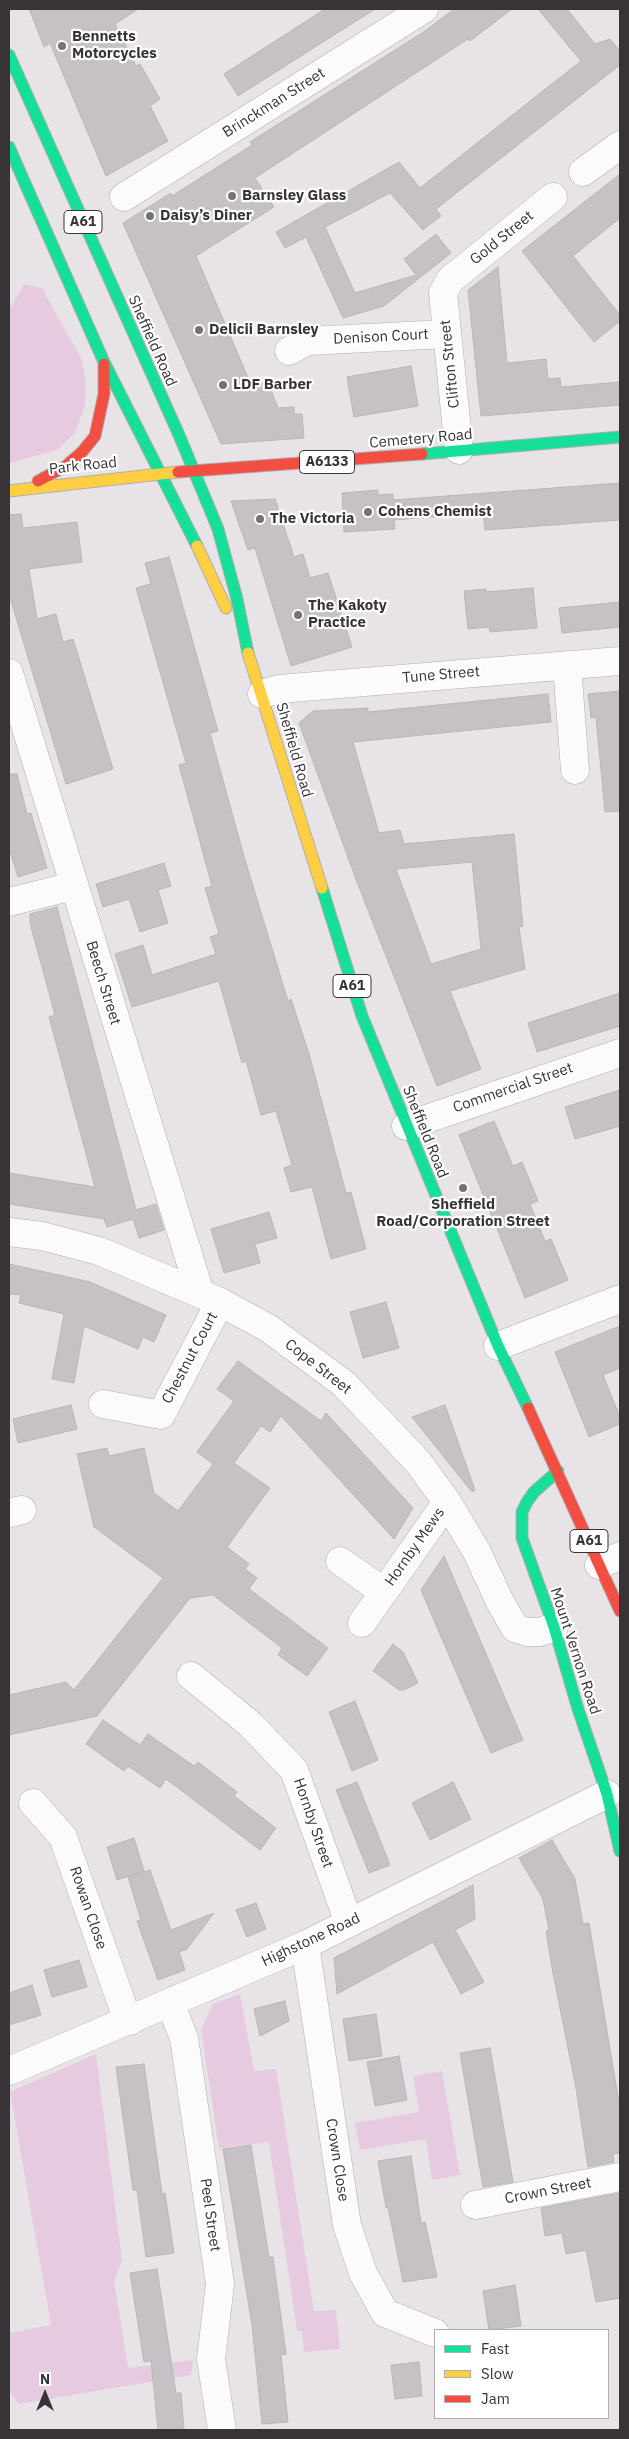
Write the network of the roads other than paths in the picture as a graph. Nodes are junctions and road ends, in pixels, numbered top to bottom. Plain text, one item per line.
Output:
1 (424, 9) edge
2 (9, 54) edge
3 (620, 145) edge
4 (9, 147) edge
5 (582, 172) dead end
6 (124, 197) dead end
7 (553, 197) dead end
8 (450, 280) joint
9 (446, 334) junction
10 (290, 351) dead end
11 (104, 362) junction
12 (620, 437) edge
13 (459, 450) junction
14 (194, 470) junction
15 (161, 474) junction
16 (26, 487) junction
17 (9, 491) edge
18 (246, 647) junction
19 (620, 661) edge
20 (567, 665) junction
21 (9, 673) edge
22 (262, 694) junction
23 (575, 770) dead end
24 (73, 886) junction
25 (9, 902) edge
26 (620, 1053) edge
27 (406, 1126) junction
28 (9, 1232) edge
29 (210, 1297) junction
30 (620, 1299) edge
31 (498, 1346) junction
32 (103, 1404) dead end
33 (558, 1471) junction
34 (447, 1502) junction
35 (610, 1560) edge
36 (340, 1561) dead end
37 (384, 1592) junction
38 (620, 1611) edge
39 (362, 1623) dead end
40 (554, 1627) junction
41 (191, 1676) dead end
42 (607, 1794) junction
43 (33, 1803) dead end
44 (620, 1851) edge
45 (349, 1923) junction
46 (305, 1945) junction
47 (170, 2003) junction
48 (130, 2021) junction
49 (9, 2071) edge
50 (620, 2177) edge
51 (475, 2205) dead end
52 (434, 2333) edge
53 (222, 2430) edge

1 - 6 street, Brinckman Street
2 - 14 main road, Sheffield Road / A61
3 - 5 street
4 - 11 main road, Sheffield Road / A61
7 - 8 street, Gold Street
8 - 9 street, Clifton Street
9 - 10 street, Denison Court
9 - 13 street, Clifton Street
11 - 15 main road, Sheffield Road / A61
11 - 16 main road, A6133
12 - 13 main road, Cemetery Road / A6133
13 - 14 main road, Cemetery Road / A6133
14 - 15 main road, A6133
14 - 18 main road, Sheffield Road / A61
15 - 16 main road, Park Road / A6133
15 - 18 main road, Sheffield Road / A61
16 - 17 main road, Park Road / A6133
18 - 22 main road, Sheffield Road / A61
19 - 20 street, Tune Street
20 - 22 street, Tune Street
20 - 23 street
21 - 24 street, Beech Street
22 - 27 main road, Sheffield Road / A61
24 - 25 street
24 - 29 street, Beech Street
26 - 27 street, Commercial Street
27 - 31 main road, Sheffield Road / A61
28 - 29 street, Cope Street
29 - 32 street, Chestnut Court
29 - 34 street, Cope Street
30 - 31 street
31 - 33 main road, Sheffield Road / A61
33 - 35 main road, Sheffield Road / A61
33 - 40 main road, Mount Vernon Road
34 - 37 street, Hornby Mews
34 - 40 street, Cope Street
35 - 38 main road, Sheffield Road / A61
36 - 37 street, Hornby Mews
37 - 39 street, Hornby Mews
40 - 42 main road, Mount Vernon Road
41 - 45 street, Hornby Street
42 - 44 main road, Mount Vernon Road
42 - 45 street, Highstone Road
43 - 48 street, Rowan Close
45 - 46 street, Highstone Road
46 - 47 street, Highstone Road
46 - 52 street, Crown Close
47 - 48 street, Highstone Road
47 - 53 street, Peel Street
48 - 49 street, Highstone Road
50 - 51 street, Crown Street

